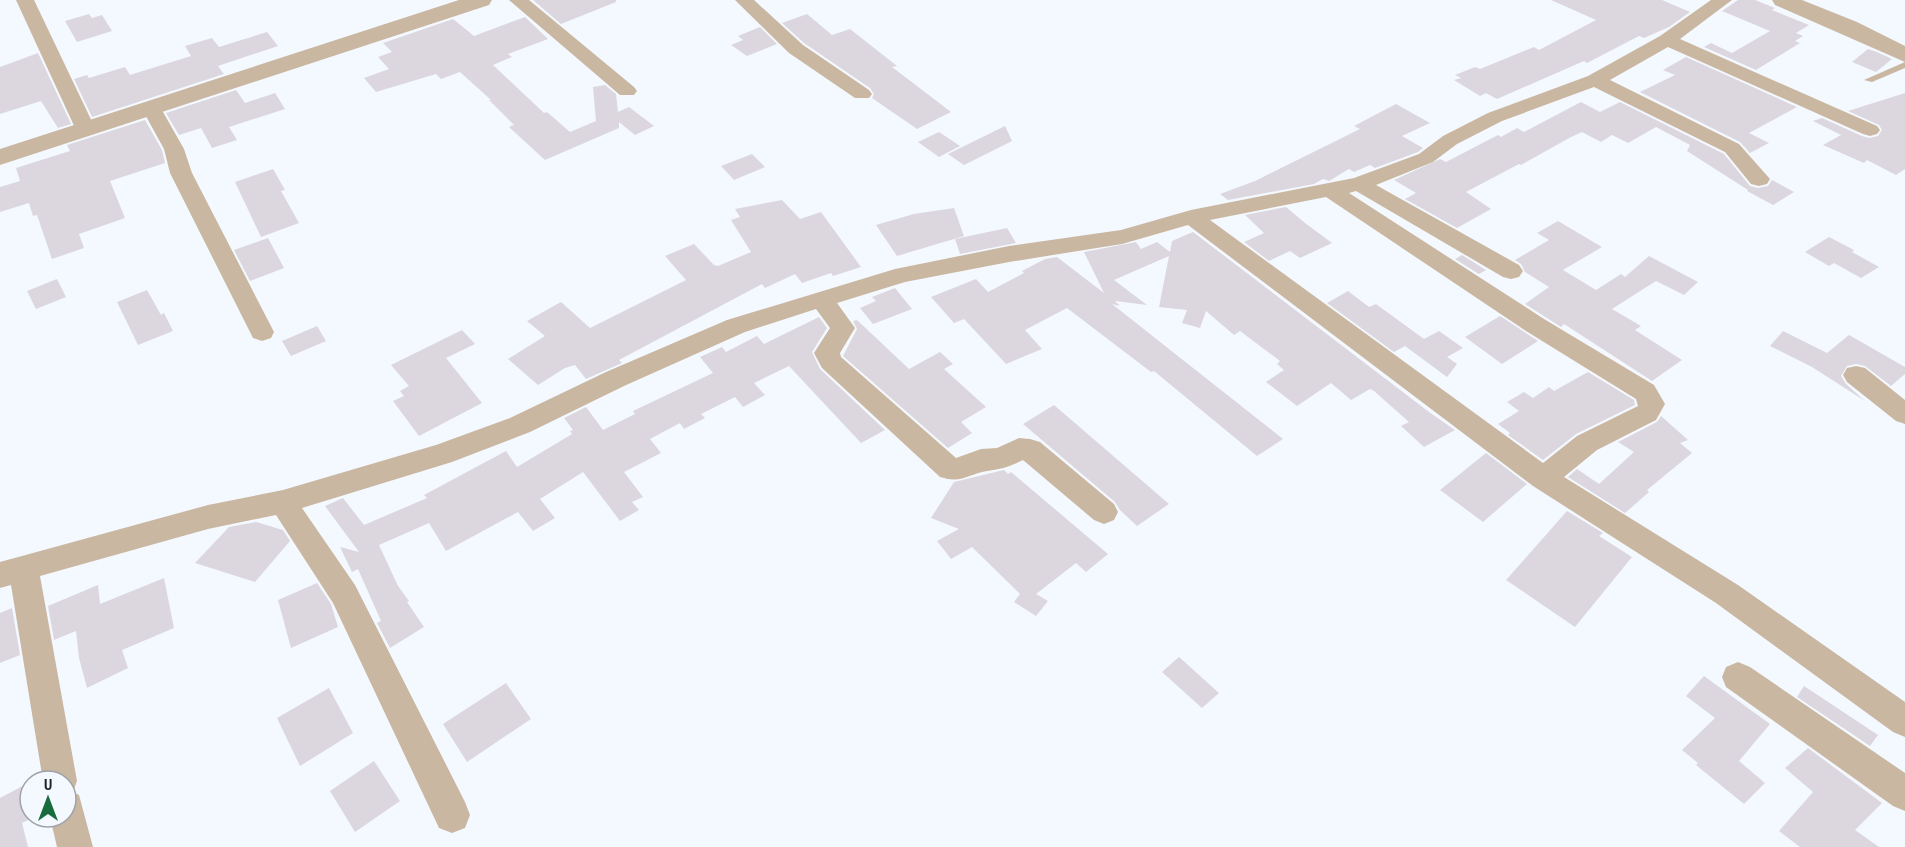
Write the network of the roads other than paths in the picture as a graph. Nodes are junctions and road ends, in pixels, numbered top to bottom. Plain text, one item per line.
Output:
1 (24, 0) edge
2 (481, 0) edge
3 (518, 0) edge
4 (744, 0) edge
5 (1723, 0) edge
6 (1783, 0) edge
7 (1667, 40) junction
8 (1905, 55) edge
9 (1905, 65) edge
10 (1595, 80) junction
11 (1869, 81) dead end
12 (627, 91) dead end
13 (862, 94) dead end
14 (152, 108) junction
15 (86, 130) junction
16 (1870, 130) dead end
17 (0, 157) edge
18 (1759, 179) dead end
19 (1359, 184) junction
20 (1330, 190) junction
21 (1191, 217) junction
22 (1511, 271) dead end
23 (821, 299) junction
24 (262, 332) dead end
25 (1856, 375) dead end
26 (1905, 414) edge
27 (1544, 478) junction
28 (283, 502) junction
29 (1104, 512) dead end
30 (12, 572) edge
31 (1738, 677) dead end
32 (1905, 721) edge
33 (58, 769) edge
34 (1905, 794) edge
35 (452, 814) dead end
36 (71, 829) edge
37 (75, 847) edge

1 - 15 street
2 - 14 street
3 - 12 street
4 - 13 street
5 - 7 street
6 - 8 street
7 - 10 street
7 - 16 street
9 - 11 lane
10 - 18 street
10 - 19 street
14 - 15 street
14 - 24 street
15 - 17 street
19 - 20 street
19 - 22 street
20 - 21 street
20 - 27 street
21 - 23 street
21 - 27 street
23 - 28 street
23 - 29 street
25 - 26 street
27 - 32 street
28 - 30 street
28 - 35 street
30 - 33 street
31 - 34 street
36 - 37 street

